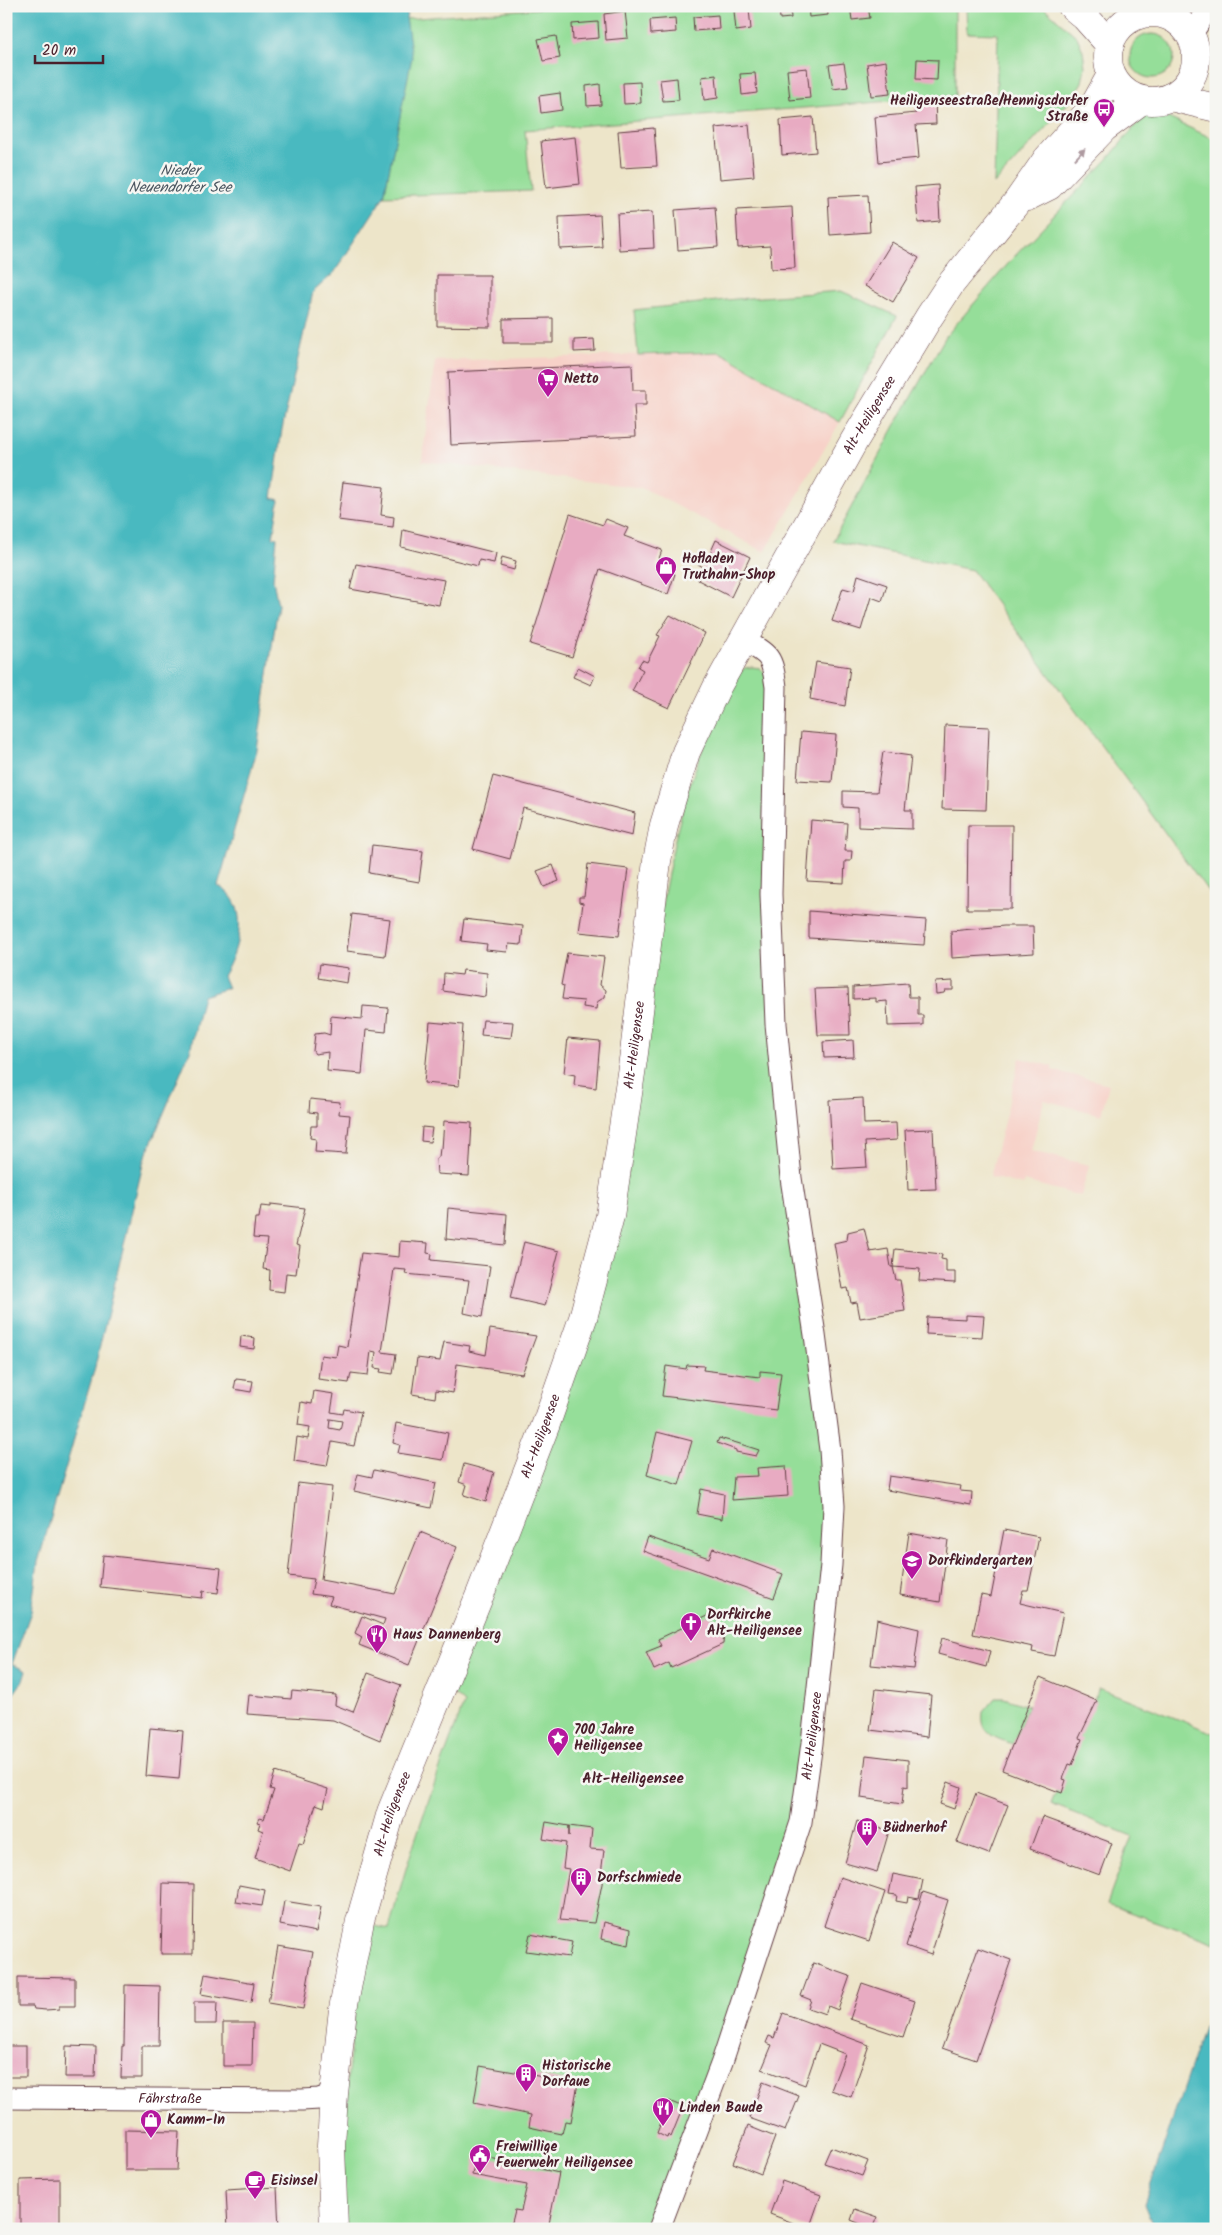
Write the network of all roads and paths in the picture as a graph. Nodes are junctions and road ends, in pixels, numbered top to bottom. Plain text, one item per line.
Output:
1 (1072, 6) edge
2 (1210, 6) edge
3 (1130, 10) edge
4 (1172, 11) edge
5 (1110, 45) junction
6 (1201, 57) edge
7 (1111, 75) junction
8 (1170, 97) junction
9 (1142, 100) junction
10 (1216, 108) edge
11 (1017, 202) junction
12 (743, 640) junction
13 (334, 2094) junction
14 (6, 2098) edge
15 (334, 2229) edge
16 (659, 2229) edge

1 - 5 main road
2 - 6 street
3 - 4 main road
3 - 5 main road
4 - 6 main road
5 - 7 main road
6 - 8 main road
7 - 9 main road
7 - 11 main road, Alt-Heiligensee
8 - 9 main road
8 - 10 main road
11 -> 9 main road
11 - 12 main road, Alt-Heiligensee
12 - 13 main road, Alt-Heiligensee
12 - 16 street, Alt-Heiligensee
13 - 14 street, Fährstraße
13 - 15 main road, Alt-Heiligensee

